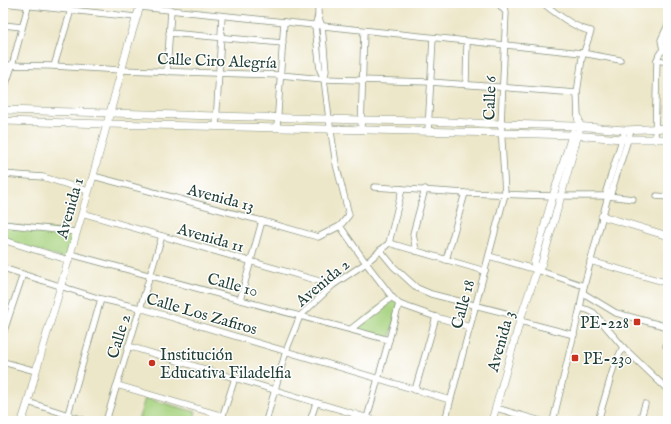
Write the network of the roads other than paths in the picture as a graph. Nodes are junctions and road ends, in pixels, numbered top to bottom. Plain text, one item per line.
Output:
1 (3, 3) edge
2 (318, 3) edge
3 (498, 3) edge
4 (504, 3) edge
5 (543, 3) edge
6 (140, 5) edge
7 (28, 6) junction
8 (71, 10) junction
9 (171, 10) junction
10 (506, 12) junction
11 (222, 16) junction
12 (318, 16) junction
13 (136, 17) junction
14 (284, 22) junction
15 (3, 25) edge
16 (668, 25) edge
17 (315, 26) junction
18 (322, 26) junction
19 (22, 27) junction
20 (364, 31) junction
21 (169, 33) junction
22 (222, 38) junction
23 (434, 38) junction
24 (467, 42) junction
25 (283, 43) junction
26 (504, 46) junction
27 (666, 48) edge
28 (584, 54) junction
29 (620, 60) dead end
30 (657, 60) junction
31 (668, 62) edge
32 (3, 65) edge
33 (12, 66) junction
34 (54, 66) junction
35 (121, 70) junction
36 (167, 72) junction
37 (219, 73) junction
38 (280, 75) junction
39 (324, 80) junction
40 (363, 80) junction
41 (430, 82) junction
42 (466, 84) junction
43 (502, 87) junction
44 (3, 93) edge
45 (577, 93) junction
46 (3, 110) edge
47 (110, 113) junction
48 (217, 116) junction
49 (578, 117) joint
50 (278, 118) junction
51 (329, 119) junction
52 (362, 120) junction
53 (3, 121) edge
54 (429, 121) junction
55 (107, 124) junction
56 (501, 124) junction
57 (216, 126) junction
58 (577, 126) junction
59 (277, 128) junction
60 (668, 128) edge
61 (330, 129) junction
62 (656, 129) junction
63 (361, 130) junction
64 (628, 130) junction
65 (428, 131) junction
66 (502, 133) junction
67 (575, 135) junction
68 (625, 139) junction
69 (655, 139) junction
70 (668, 139) edge
71 (3, 174) edge
72 (93, 176) junction
73 (374, 186) dead end
74 (402, 189) junction
75 (425, 189) junction
76 (88, 191) junction
77 (465, 193) junction
78 (505, 194) junction
79 (553, 196) junction
80 (561, 196) junction
81 (608, 196) junction
82 (657, 196) dead end
83 (668, 197) edge
84 (633, 199) dead end
85 (82, 213) junction
86 (602, 216) junction
87 (262, 221) junction
88 (3, 224) edge
89 (340, 226) junction
90 (76, 232) junction
91 (162, 236) junction
92 (668, 236) edge
93 (3, 240) edge
94 (389, 243) junction
95 (380, 250) junction
96 (416, 251) junction
97 (489, 256) junction
98 (69, 257) junction
99 (446, 260) junction
100 (590, 261) junction
101 (251, 262) junction
102 (366, 263) junction
103 (3, 268) edge
104 (537, 270) junction
105 (485, 271) junction
106 (23, 274) junction
107 (150, 275) junction
108 (668, 283) edge
109 (61, 285) junction
110 (333, 285) junction
111 (584, 286) junction
112 (583, 293) junction
113 (392, 297) junction
114 (101, 298) junction
115 (240, 300) junction
116 (399, 304) junction
117 (476, 305) junction
118 (140, 308) junction
119 (580, 308) junction
120 (300, 316) junction
121 (436, 317) junction
122 (521, 319) junction
123 (470, 326) junction
124 (668, 327) edge
125 (351, 329) junction
126 (3, 334) edge
127 (574, 335) junction
128 (668, 337) edge
129 (389, 340) junction
130 (128, 346) junction
131 (623, 347) junction
132 (667, 347) edge
133 (286, 351) junction
134 (3, 362) edge
135 (36, 371) junction
136 (234, 378) junction
137 (378, 379) junction
138 (117, 385) junction
139 (415, 390) junction
140 (668, 390) edge
141 (274, 391) junction
142 (450, 400) junction
143 (28, 402) junction
144 (316, 403) junction
145 (645, 404) dead end
146 (496, 408) junction
147 (355, 414) junction
148 (67, 418) edge
149 (222, 418) edge
150 (367, 418) junction
151 (22, 421) edge
152 (87, 421) edge
153 (106, 421) edge
154 (266, 421) edge
155 (310, 421) edge
156 (353, 421) edge
157 (378, 421) edge
158 (445, 421) edge
159 (492, 421) edge
160 (541, 421) edge
161 (553, 421) edge
162 (598, 421) edge
163 (640, 421) edge

1 - 7 street
2 - 12 street
3 - 10 street
4 - 10 street, Calle 6
5 - 28 street
6 - 9 street
6 - 13 street, Avenida 1
7 - 8 street
7 - 19 street
8 - 13 street
8 - 34 street
9 - 11 street
9 - 21 street
10 - 26 street, Calle 6
11 - 14 street
11 - 22 street
12 - 17 street
12 - 18 street
13 - 35 street, Avenida 1
14 - 17 street
14 - 25 street
15 - 19 street
16 - 27 street
17 - 18 street
17 - 39 street
18 - 20 street
18 - 39 street
19 - 33 street
20 - 23 street
20 - 40 street
21 - 22 street
21 - 36 street
22 - 25 street
22 - 37 street
23 - 24 street
23 - 41 street
24 - 26 street
24 - 42 street
25 - 38 street
26 - 28 street
26 - 43 street, Calle 6
27 - 30 street
28 - 29 street
28 - 45 street
30 - 31 street
30 - 62 street
32 - 33 street, Calle Ciro Alegría
33 - 34 street, Calle Ciro Alegría
33 - 44 street
34 - 35 street, Calle Ciro Alegría
35 - 36 street, Calle Ciro Alegría
35 - 47 street, Avenida 1
36 - 37 street, Calle Ciro Alegría
37 - 38 street, Calle Ciro Alegría
37 - 48 street
38 - 39 street, Calle Ciro Alegría
38 - 50 street
39 - 40 street, Calle Ciro Alegría
39 - 51 street
40 - 41 street, Calle Ciro Alegría
40 - 52 street
41 - 42 street, Calle Ciro Alegría
41 - 54 street
42 - 43 street, Calle Ciro Alegría
43 - 45 street, Calle Ciro Alegría
43 - 56 street, Calle 6
45 - 49 street
46 - 47 street
47 - 48 street
47 - 55 street, Avenida 1
48 - 50 street
48 - 57 street
49 - 58 street
50 - 51 street
50 - 59 street
51 - 52 street
51 - 61 street
52 - 54 street
52 - 63 street
53 - 55 street
54 - 56 street
54 - 65 street
55 - 57 street
55 - 72 street, Avenida 1
56 - 58 street
56 - 66 street, Calle 6
57 - 59 street
58 - 64 street
58 - 67 street
59 - 61 street
60 - 62 street
61 - 63 street
61 - 89 street
62 - 64 street
62 - 69 street
63 - 65 street
64 - 68 street
65 - 66 street
66 - 67 street
66 - 78 street, Calle 6
67 - 68 street
67 - 79 street, Avenida 3
67 - 80 street, Avenida 3
68 - 69 street
68 - 81 street
69 - 70 street
71 - 76 street
72 - 76 street, Avenida 1
72 - 87 street, Avenida 13
73 - 74 street
74 - 75 street
74 - 94 street
75 - 77 street
75 - 96 street
76 - 85 street, Avenida 1
77 - 78 street
77 - 99 street
78 - 79 street
78 - 97 street, Calle 18
79 - 80 street
79 - 104 street, Avenida 3
80 - 81 street
80 - 104 street, Avenida 3
81 - 84 street
81 - 86 street
82 - 83 street
85 - 90 street, Avenida 1
85 - 91 street, Avenida 11
86 - 92 street
86 - 100 street
87 - 89 street, Avenida 13
87 - 101 street
88 - 90 street
89 - 102 street
90 - 98 street, Avenida 1
91 - 101 street, Avenida 11
91 - 107 street, Calle 2
93 - 98 street, Calle 10
94 - 95 street, Avenida 2
94 - 96 street
95 - 102 street, Avenida 2
95 - 117 street
96 - 99 street
97 - 104 street
97 - 105 street, Calle 18
98 - 107 street, Calle 10
98 - 109 street, Avenida 1
99 - 105 street
100 - 108 street
100 - 111 street
101 - 110 street, Avenida 11
101 - 115 street
102 - 110 street, Avenida 2
102 - 113 street
103 - 106 street, Calle Los Zafiros
104 - 111 street
104 - 122 street, Avenida 3
105 - 117 street, Calle 18
106 - 109 street, Calle Los Zafiros
106 - 126 street
107 - 115 street, Calle 10
107 - 118 street, Calle 2
109 - 114 street, Calle Los Zafiros
109 - 135 street, Avenida 1
110 - 120 street, Avenida 2
111 - 112 street
112 - 119 street
112 - 124 street
113 - 116 street
113 - 125 street
114 - 118 street, Calle Los Zafiros
114 - 148 street
115 - 120 street, Calle 10
116 - 121 street
116 - 129 street
117 - 122 street
117 - 123 street, Calle 18
118 - 130 street, Calle 2
118 - 133 street, Calle Los Zafiros
119 - 127 street
119 - 131 street
120 - 125 street, Calle 10
120 - 133 street, Avenida 2
121 - 123 street
121 - 139 street
122 - 127 street
122 - 146 street, Avenida 3
123 - 142 street, Calle 18
125 - 129 street, Calle 10
127 - 161 street
128 - 132 street
129 - 137 street
130 - 136 street
130 - 138 street, Calle 2
131 - 140 street
131 - 162 street
133 - 137 street, Calle Los Zafiros
133 - 141 street, Avenida 2
134 - 135 street
135 - 143 street, Avenida 1
136 - 141 street
136 - 149 street
137 - 139 street, Calle Los Zafiros
137 - 150 street
138 - 149 street
138 - 153 street, Calle 2
139 - 142 street, Calle Los Zafiros
141 - 144 street
141 - 154 street, Avenida 2
142 - 158 street, Calle 18
143 - 148 street
143 - 151 street, Avenida 1
144 - 147 street
144 - 155 street
145 - 163 street
146 - 159 street, Avenida 3
146 - 160 street
147 - 150 street
147 - 156 street
148 - 152 street
150 - 157 street

